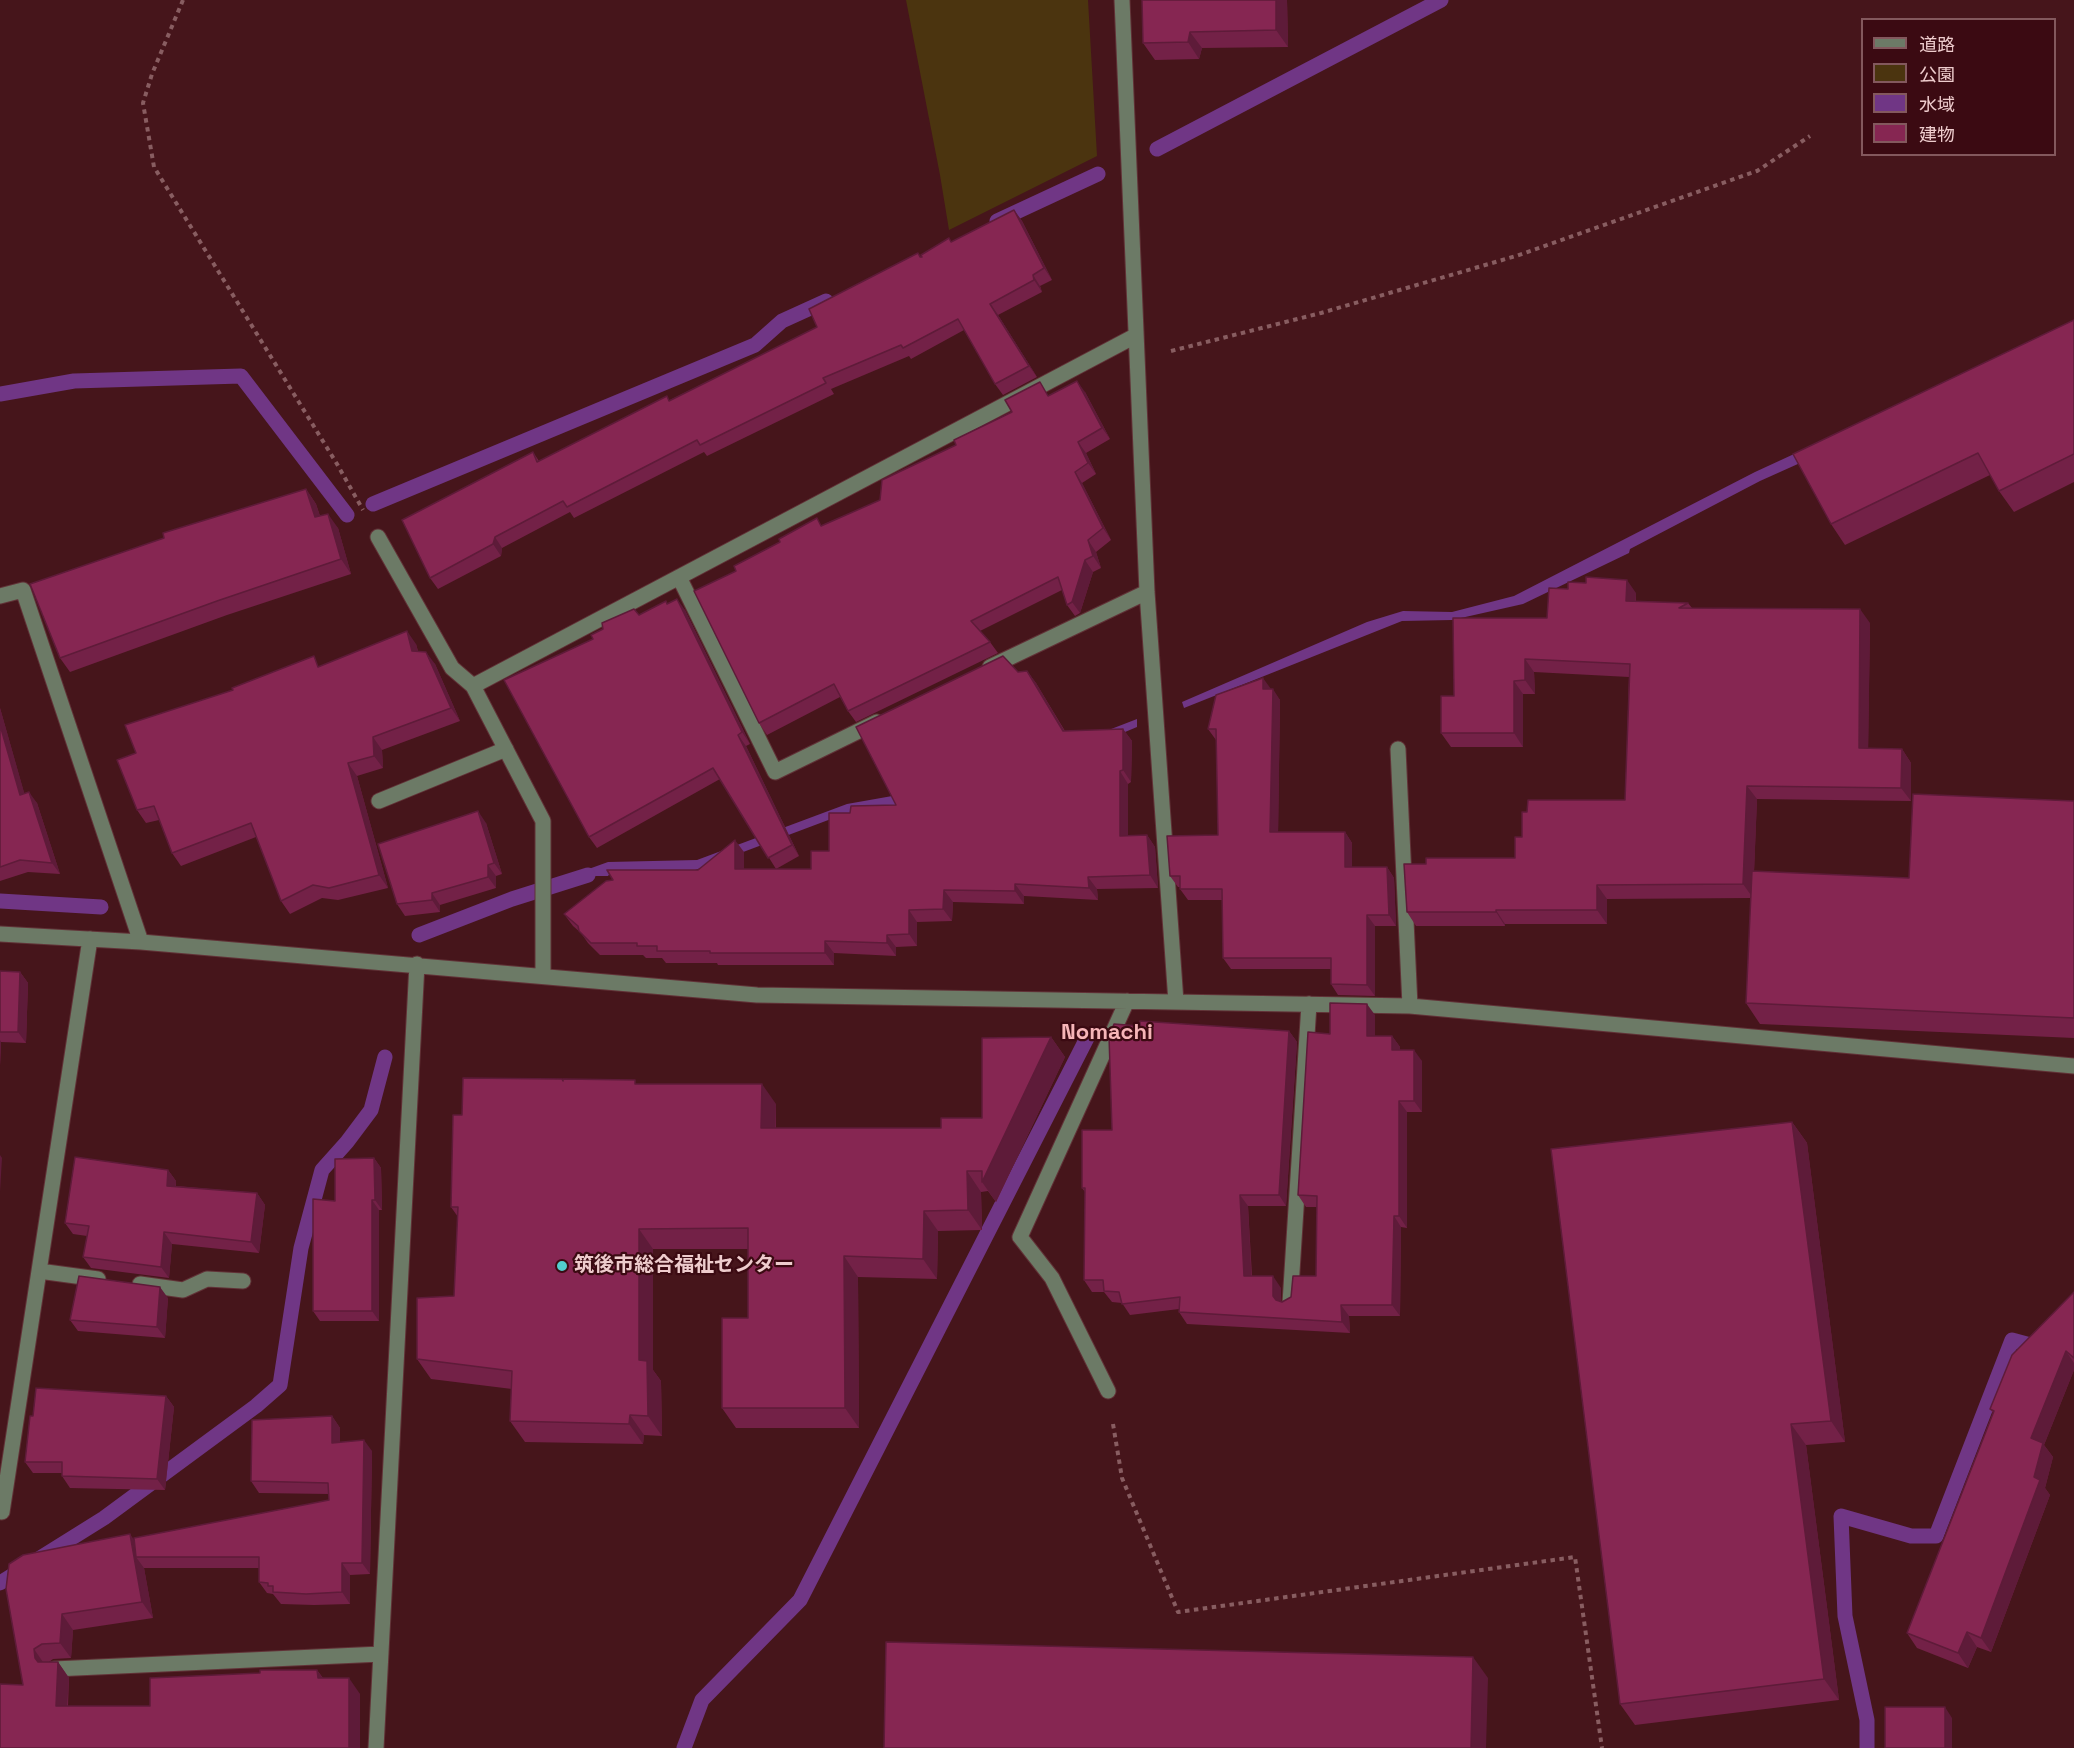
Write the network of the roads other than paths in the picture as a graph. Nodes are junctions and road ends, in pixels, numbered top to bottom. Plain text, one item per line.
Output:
1 (1122, 0) edge
2 (1135, 336) junction
3 (378, 537) road end
4 (679, 577) junction
5 (1147, 592) junction
6 (0, 596) edge
7 (977, 674) edge
8 (473, 686) junction
9 (892, 715) edge
10 (506, 749) junction
11 (1398, 749) dead end
12 (379, 801) dead end
13 (0, 934) edge
14 (90, 939) junction
15 (141, 942) junction
16 (417, 964) junction
17 (543, 976) junction
18 (1127, 1001) junction
19 (1176, 1002) junction
20 (1309, 1004) junction
21 (1410, 1006) junction
22 (2074, 1066) edge
23 (39, 1271) junction
24 (243, 1281) dead end
25 (1290, 1303) edge
26 (1108, 1391) road end
27 (0, 1511) edge
28 (381, 1654) junction
29 (54, 1669) edge
30 (376, 1748) edge

1 - 2 street
2 - 4 street
2 - 5 street
3 - 8 street
4 - 8 street
4 - 9 street
5 - 7 street
5 - 19 street
6 - 15 street
8 - 10 street
10 - 12 street
10 - 17 street
11 - 21 street
13 - 14 street
14 - 15 street
14 - 23 street
15 - 16 street
16 - 17 street
16 - 28 street
17 - 18 street
18 - 19 street
18 - 26 street
19 - 20 street
20 - 21 street
20 - 25 street
21 - 22 street
23 - 24 street
23 - 27 street
28 - 29 street
28 - 30 street

